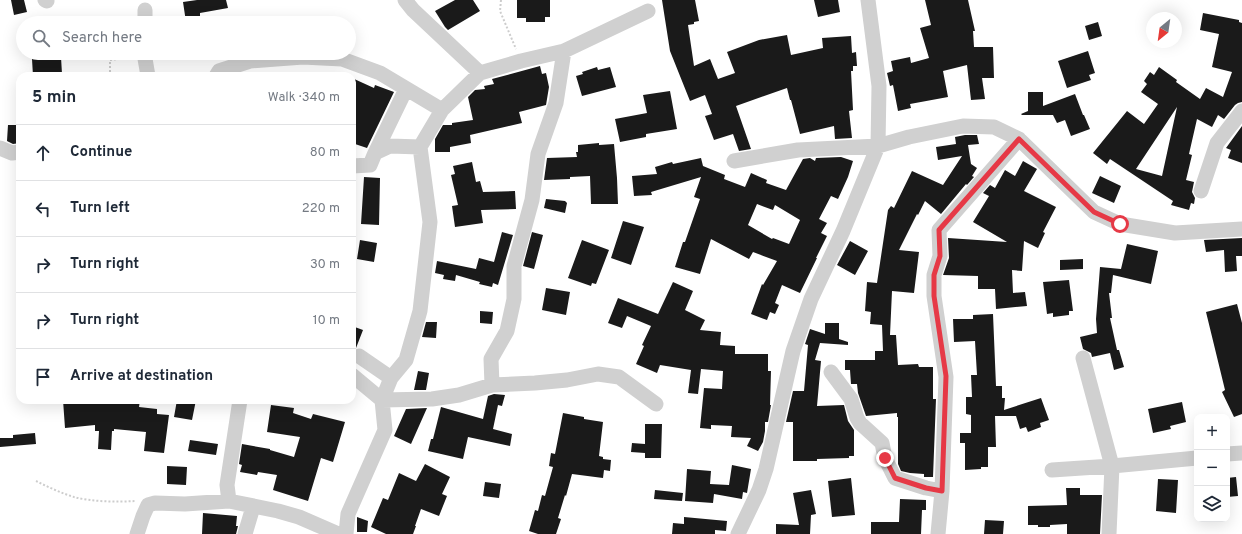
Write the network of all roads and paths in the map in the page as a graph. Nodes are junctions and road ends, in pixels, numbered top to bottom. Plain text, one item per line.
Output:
1 (405, 0) edge
2 (501, 0) edge
3 (868, 0) edge
4 (648, 11) dead end
5 (564, 51) junction
6 (110, 60) edge
7 (145, 60) edge
8 (263, 60) edge
9 (345, 60) edge
10 (521, 61) junction
11 (110, 72) edge
12 (147, 72) edge
13 (218, 72) edge
14 (480, 73) junction
15 (406, 89) junction
16 (442, 110) junction
17 (1242, 111) edge
18 (1019, 139) junction
19 (878, 146) junction
20 (420, 147) junction
21 (0, 148) edge
22 (16, 152) edge
23 (375, 153) junction
24 (734, 161) dead end
25 (356, 166) edge
26 (1201, 191) dead end
27 (1242, 228) edge
28 (359, 356) dead end
29 (1083, 358) dead end
30 (831, 372) dead end
31 (356, 377) edge
32 (391, 378) junction
33 (492, 384) junction
34 (382, 400) junction
35 (237, 404) edge
36 (656, 404) dead end
37 (1242, 453) edge
38 (1230, 454) edge
39 (1194, 458) edge
40 (1112, 466) junction
41 (1052, 470) dead end
42 (36, 481) dead end
43 (942, 491) junction
44 (229, 502) junction
45 (148, 506) junction
46 (253, 507) junction
47 (137, 534) edge
48 (245, 534) edge
49 (338, 534) edge
50 (346, 534) edge
51 (738, 534) edge
52 (938, 534) edge
53 (1109, 534) edge

1 - 14 street
2 - 10 path
3 - 19 street
4 - 5 street
5 - 10 street
5 - 33 street
6 - 11 path
7 - 12 street
8 - 13 street
9 - 15 street
10 - 14 street
14 - 16 street
15 - 16 street
15 - 23 street
16 - 20 street
17 - 26 street
18 - 19 street
18 - 27 street
18 - 43 street
19 - 24 street
19 - 51 street
20 - 23 street
20 - 32 street
21 - 22 street
23 - 25 street
28 - 32 street
29 - 40 street
30 - 43 street
31 - 34 street
32 - 34 street
33 - 34 street
33 - 36 street
34 - 50 street
35 - 44 street
37 - 38 street
39 - 40 street
40 - 41 street
40 - 53 street
42 - 45 path
43 - 52 street
44 - 45 street
44 - 46 street
45 - 47 street
46 - 48 street
46 - 49 street

